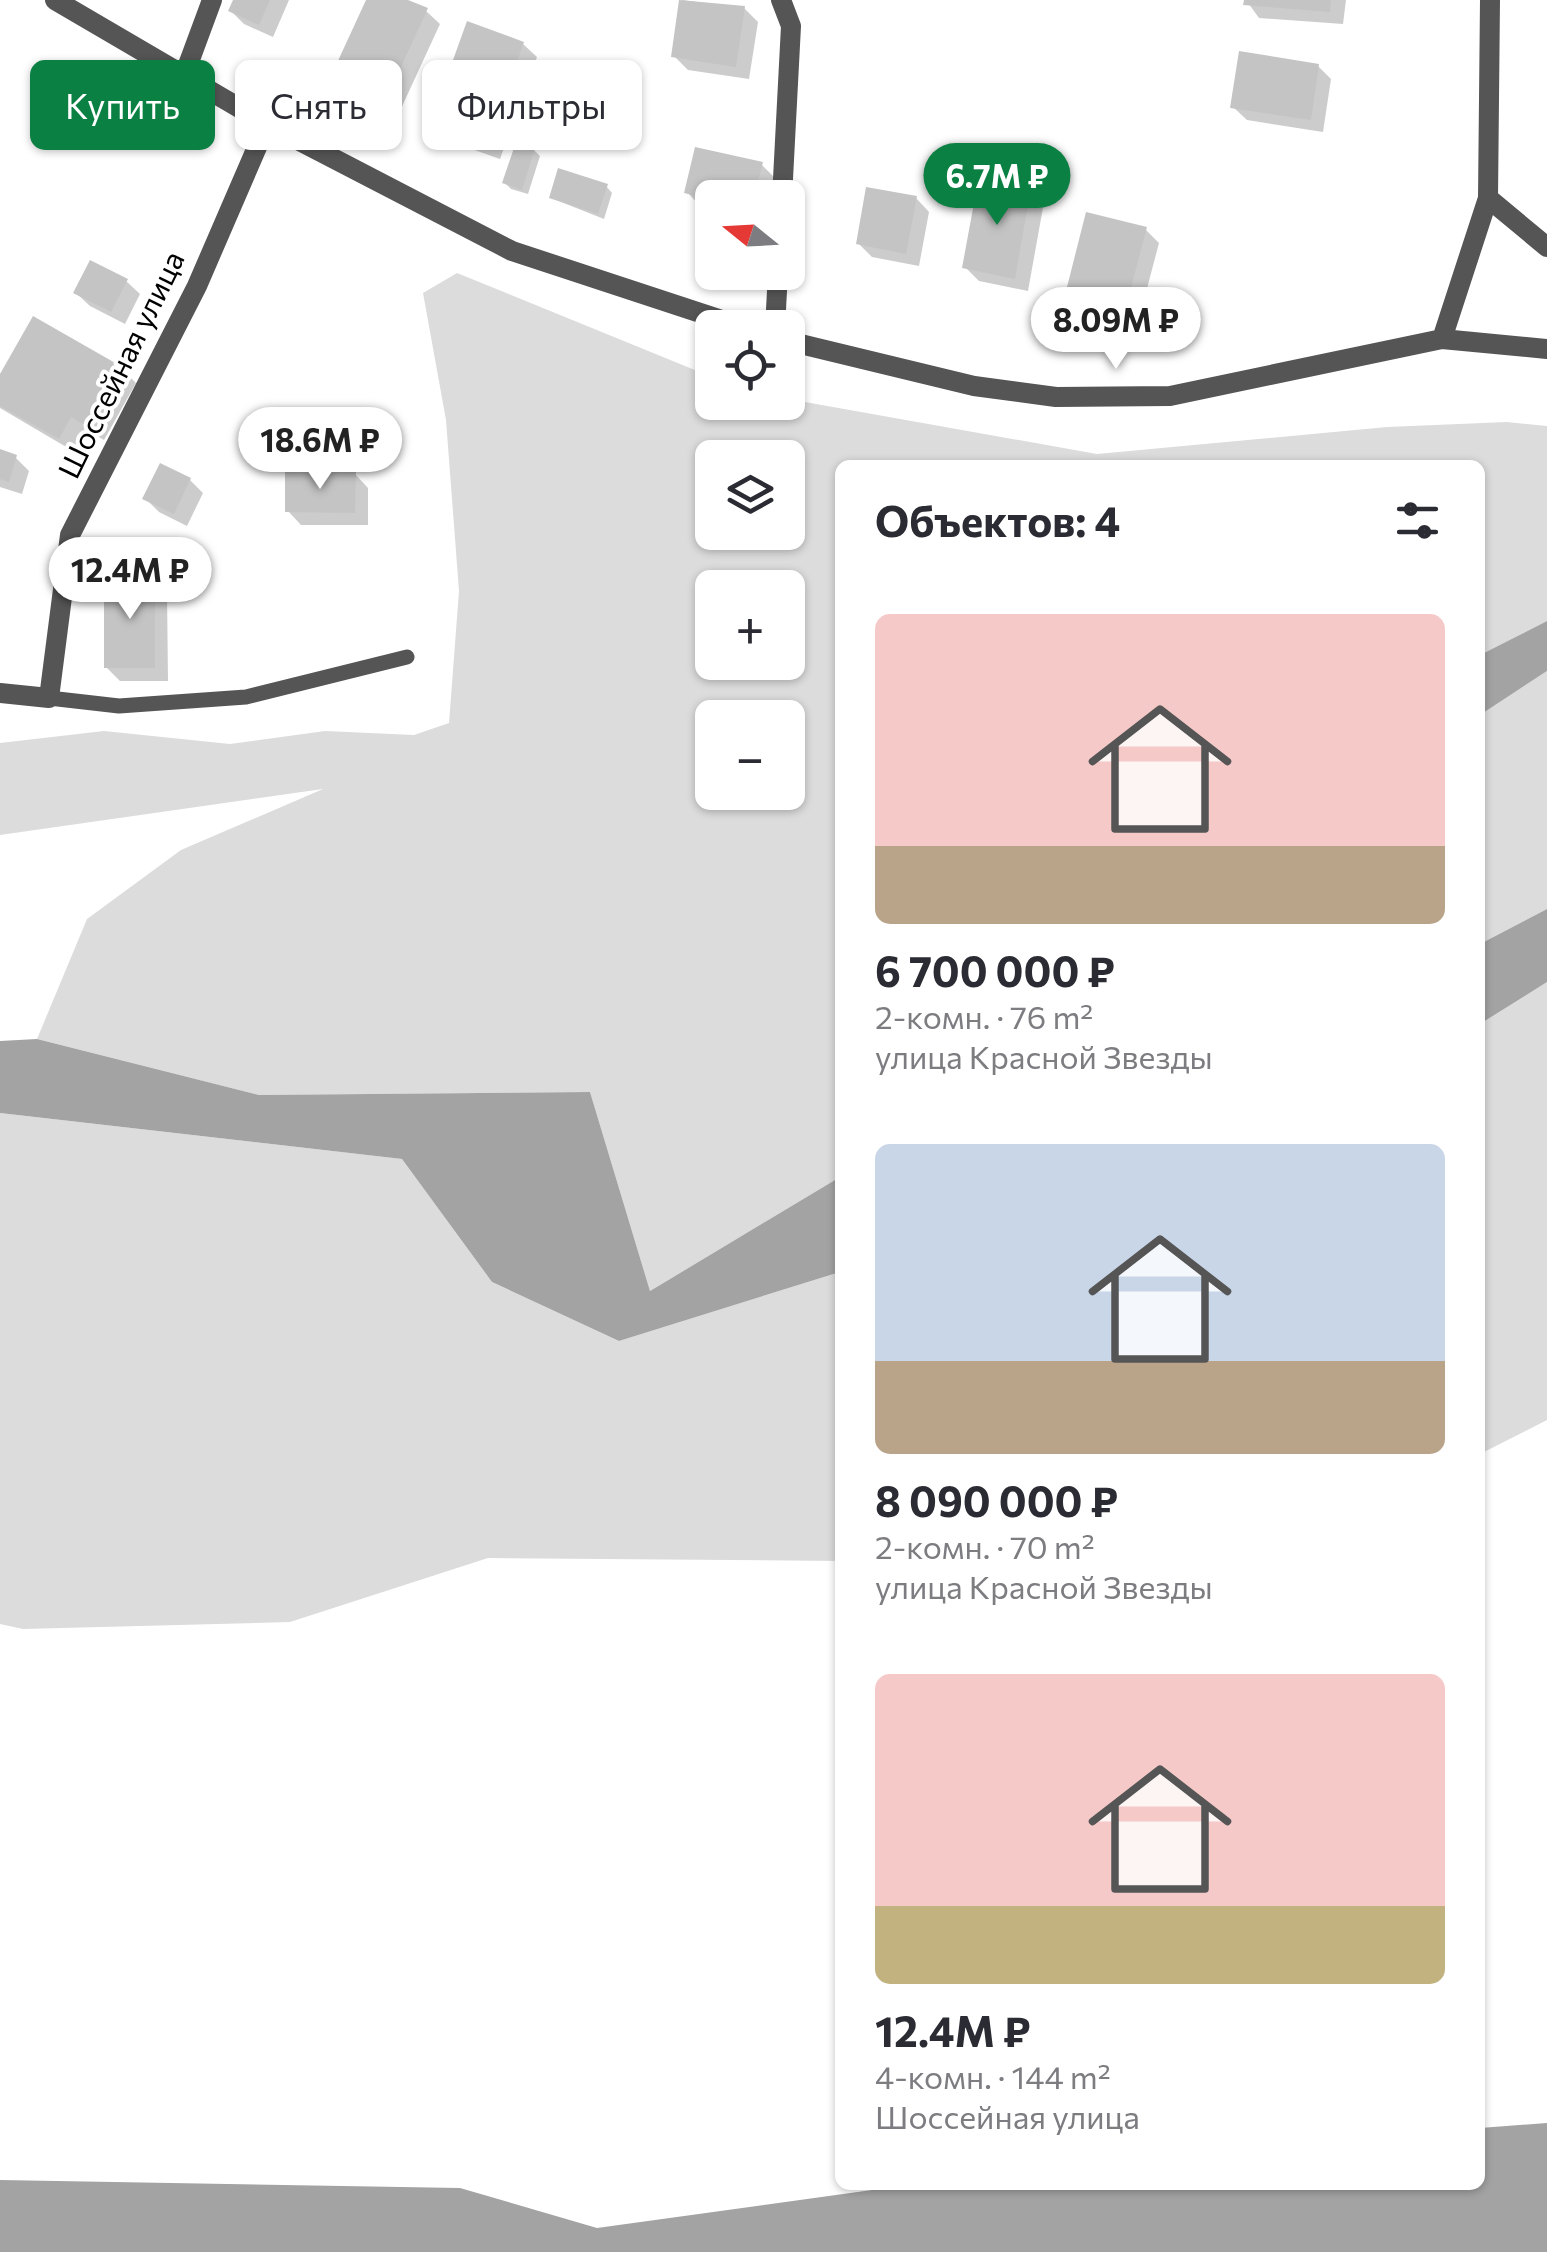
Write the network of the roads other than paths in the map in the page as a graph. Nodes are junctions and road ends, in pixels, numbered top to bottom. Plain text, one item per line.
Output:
1 (55, 0) edge
2 (212, 0) edge
3 (781, 0) edge
4 (1490, 0) edge
5 (162, 60) edge
6 (190, 60) edge
7 (256, 150) edge
8 (317, 150) edge
9 (783, 180) edge
10 (1488, 198) junction
11 (1547, 247) edge
12 (695, 311) edge
13 (1442, 339) junction
14 (805, 345) edge
15 (1547, 350) edge
16 (407, 657) dead end
17 (0, 693) edge
18 (49, 698) junction

1 - 5 street
2 - 6 street
3 - 9 street
4 - 10 street
7 - 18 street, Шоссейная улица
8 - 12 street
10 - 11 street
10 - 13 street
13 - 14 street
13 - 15 street
16 - 18 lane
17 - 18 street

